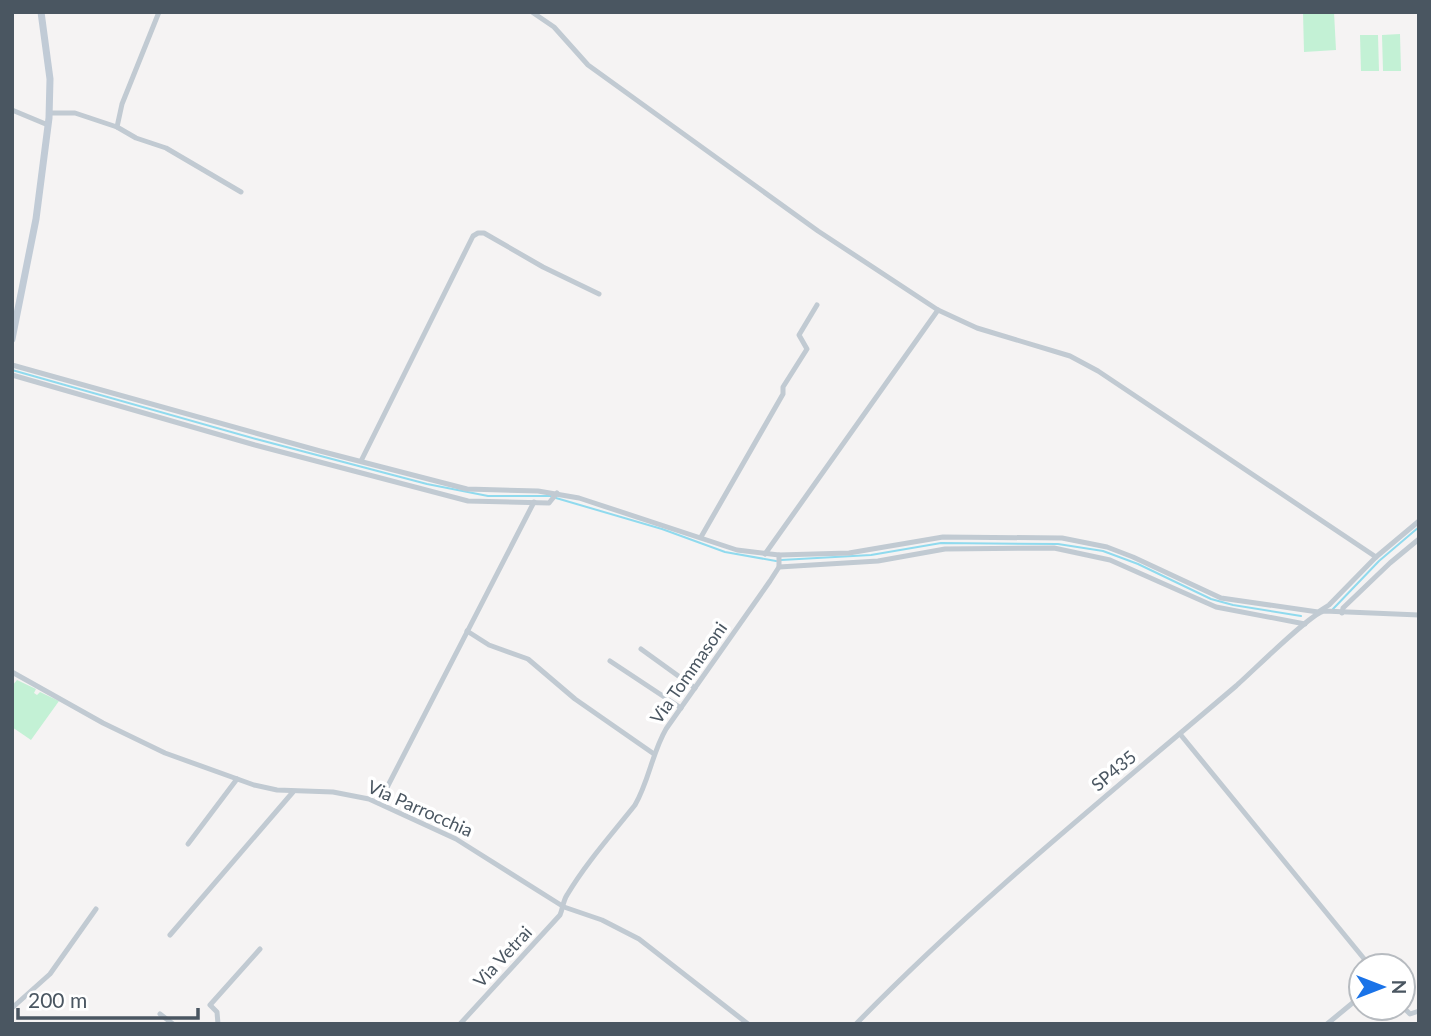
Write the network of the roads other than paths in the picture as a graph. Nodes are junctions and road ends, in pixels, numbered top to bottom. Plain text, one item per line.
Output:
1 (41, 12) edge
2 (159, 12) edge
3 (532, 12) edge
4 (12, 110) edge
5 (50, 113) junction
6 (48, 125) junction
7 (117, 127) junction
8 (241, 192) dead end
9 (599, 294) dead end
10 (817, 305) dead end
11 (939, 310) junction
12 (12, 339) edge
13 (12, 365) edge
14 (12, 375) edge
15 (361, 461) junction
16 (555, 496) junction
17 (534, 502) junction
18 (1419, 521) edge
19 (701, 537) junction
20 (1046, 538) junction
21 (1419, 539) edge
22 (1046, 547) junction
23 (765, 554) junction
24 (1377, 557) junction
25 (779, 561) junction
26 (1318, 612) junction
27 (1342, 613) junction
28 (1419, 615) edge
29 (1305, 624) junction
30 (467, 631) junction
31 (641, 649) dead end
32 (610, 660) dead end
33 (12, 672) edge
34 (695, 688) junction
35 (681, 708) junction
36 (1180, 734) junction
37 (654, 754) junction
38 (237, 779) junction
39 (293, 792) junction
40 (379, 803) junction
41 (188, 844) dead end
42 (564, 907) junction
43 (96, 909) dead end
44 (170, 935) dead end
45 (260, 949) dead end
46 (1359, 952) edge
47 (12, 1008) edge
48 (1347, 1008) edge
49 (160, 1014) dead end
50 (173, 1024) edge
51 (218, 1024) edge
52 (460, 1024) edge
53 (748, 1024) edge
54 (856, 1024) edge
55 (1327, 1024) edge

1 - 5 street
2 - 7 street
3 - 11 street
4 - 6 street
5 - 6 street
5 - 7 street
6 - 12 street
7 - 8 street
9 - 15 street
10 - 19 street
11 - 23 street
11 - 24 street
13 - 15 street
14 - 17 street
15 - 16 street
16 - 17 street
16 - 19 street
17 - 30 street
18 - 24 street, SP435
19 - 23 street
20 - 22 street
20 - 25 street
20 - 26 street
21 - 27 street
22 - 25 street
22 - 29 street
23 - 25 street
24 - 26 street, SP435
25 - 34 street, Via Tommasoni
26 - 27 street
26 - 29 street, SP435
27 - 28 street
29 - 36 street, SP435
30 - 37 street
30 - 40 street
31 - 34 street
32 - 35 street
33 - 38 street, Via Parrocchia
34 - 35 street, Via Tommasoni
35 - 37 street, Via Tommasoni
36 - 46 street
36 - 54 street, SP435
37 - 42 street, Via Tommasoni
38 - 39 street, Via Parrocchia
38 - 41 street
39 - 40 street, Via Parrocchia
39 - 44 street
40 - 42 street, Via Parrocchia
42 - 52 street, Via Vetrai
42 - 53 street, Via Parrocchia
43 - 47 street
45 - 51 street
48 - 55 street
49 - 50 street

